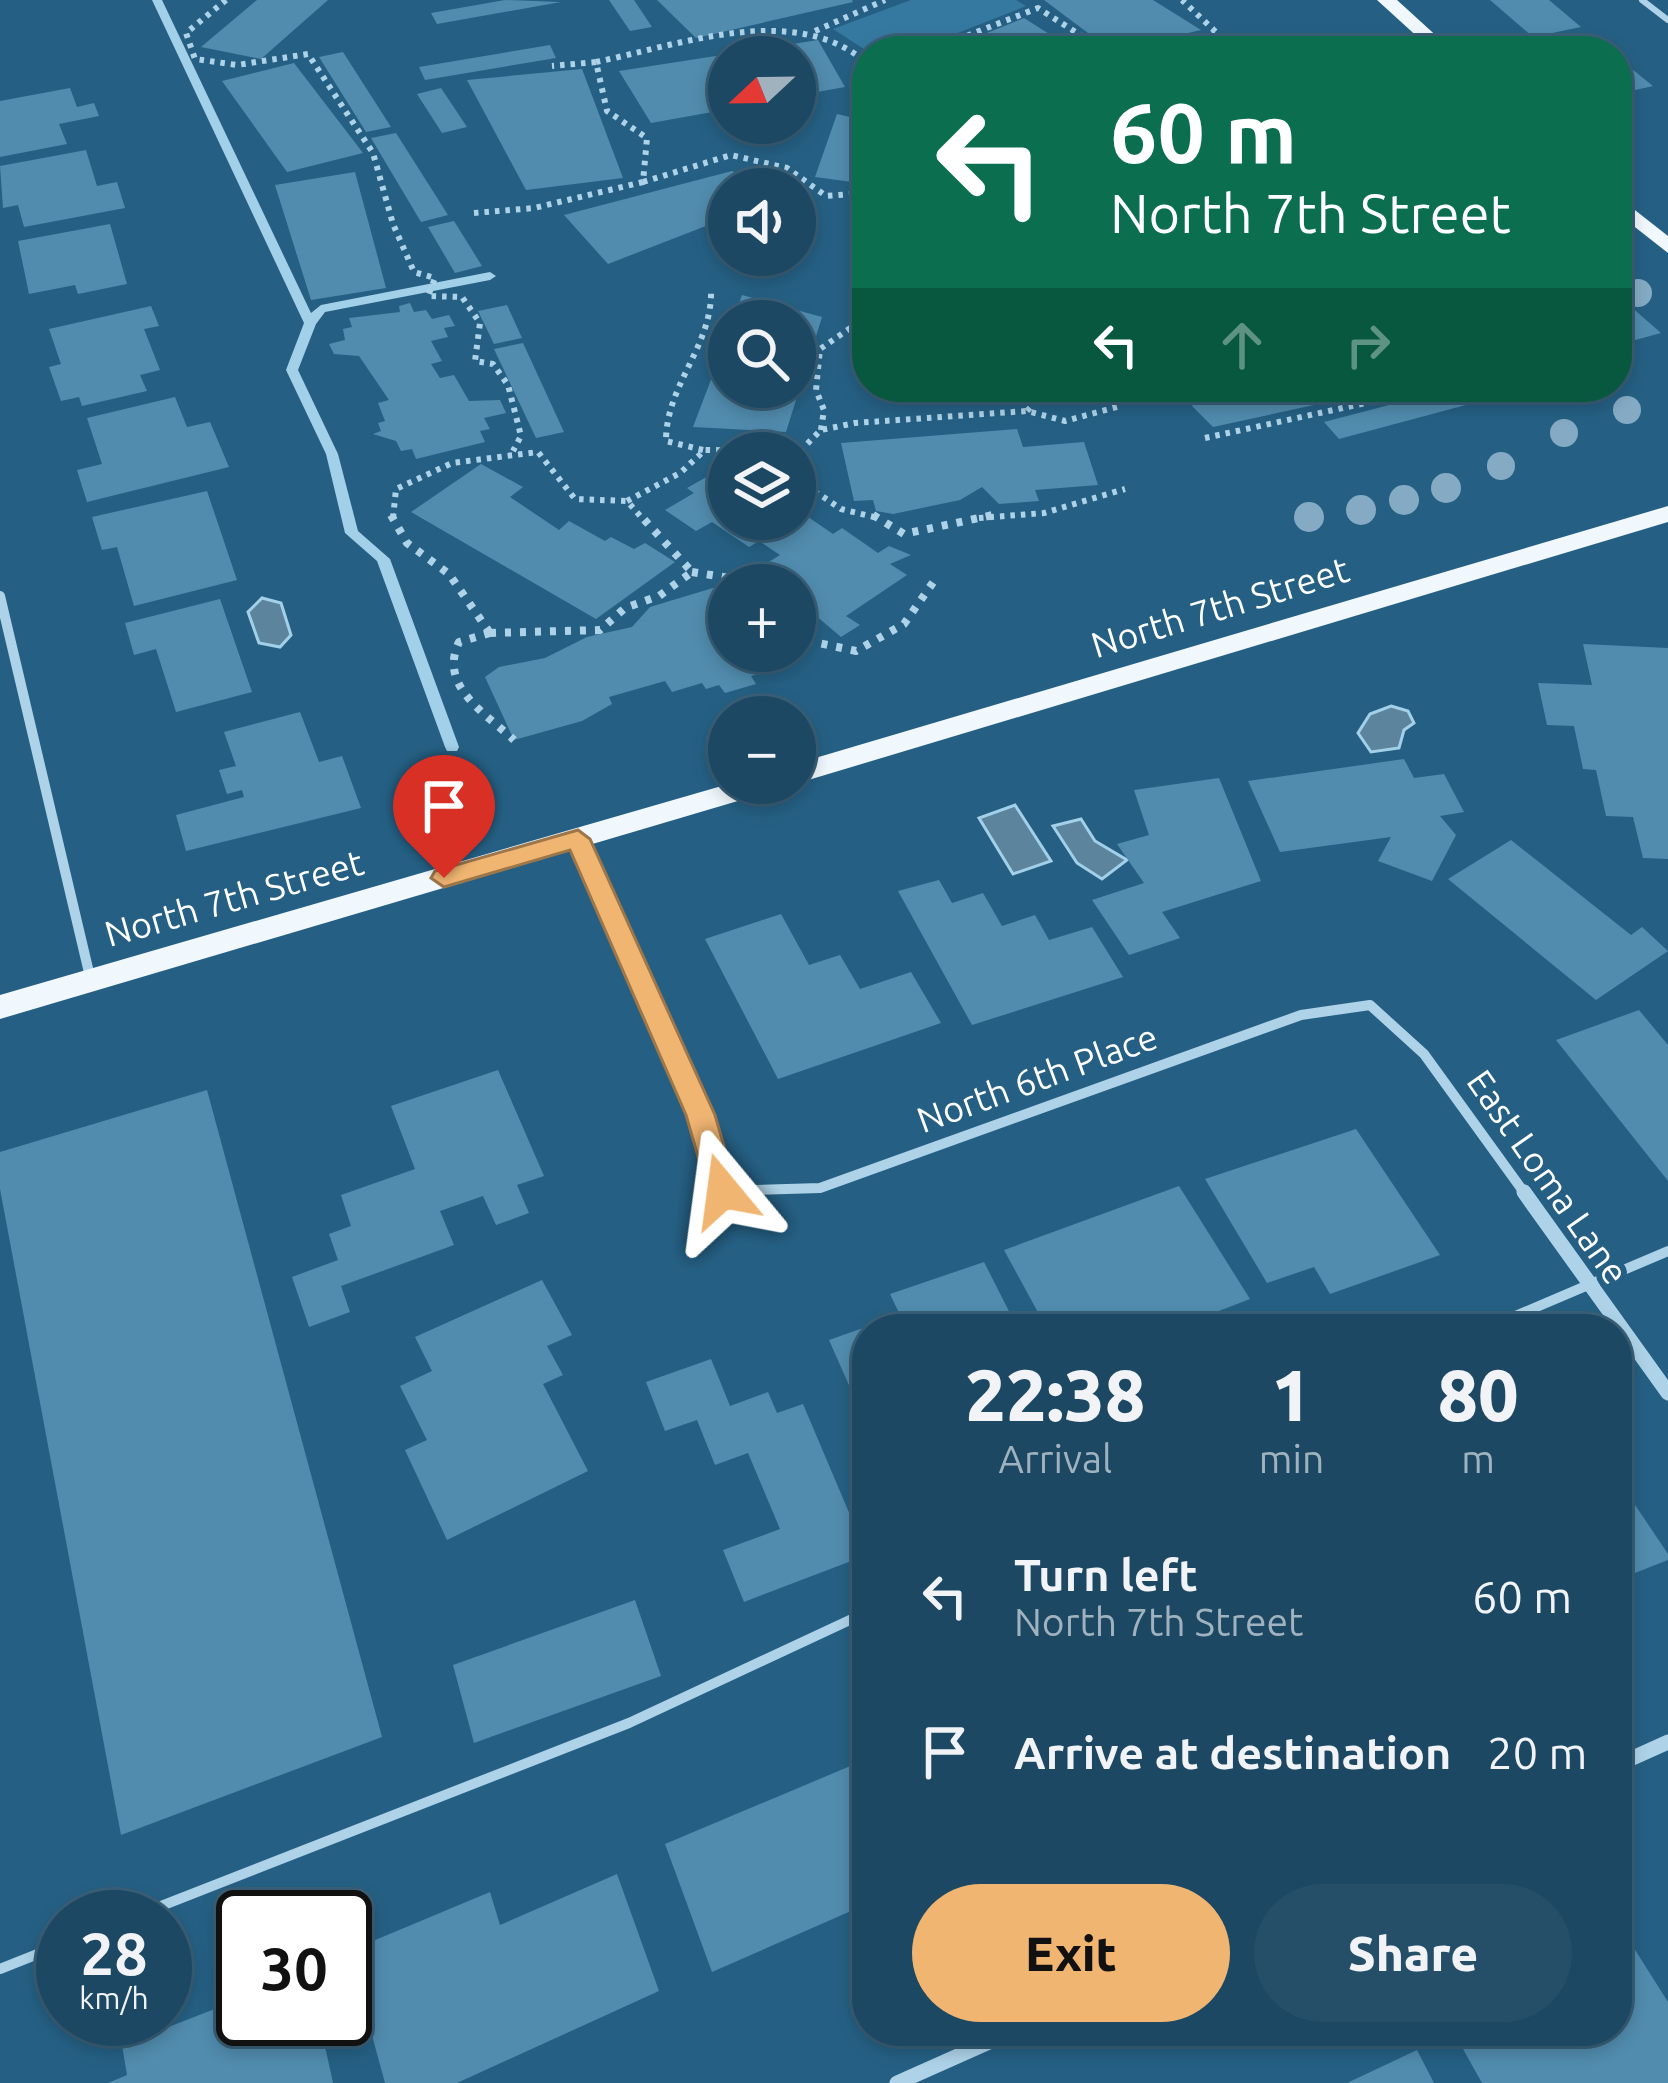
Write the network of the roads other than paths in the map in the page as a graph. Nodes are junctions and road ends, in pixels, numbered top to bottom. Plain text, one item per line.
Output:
1 (1386, 0) edge
2 (1642, 0) edge
3 (1668, 20) edge
4 (1427, 36) edge
5 (1632, 215) edge
6 (1668, 247) edge
7 (1668, 514) edge
8 (0, 596) edge
9 (816, 768) edge
10 (708, 800) edge
11 (578, 839) junction
12 (91, 981) junction
13 (1370, 1005) joint
14 (0, 1007) edge
15 (1668, 1250) edge
16 (1587, 1285) junction
17 (1520, 1314) edge
18 (1609, 1314) edge
19 (1632, 1346) edge
20 (1668, 1394) edge
21 (852, 1619) edge
22 (1668, 1742) edge
23 (1632, 1758) edge
24 (192, 1894) edge
25 (36, 1955) edge
26 (0, 1969) edge
27 (981, 2046) edge
28 (897, 2083) edge

1 - 4 main road
2 - 3 lane
5 - 6 main road
7 - 9 main road, North 7th Street
8 - 12 street
10 - 11 main road, North 7th Street
11 - 12 main road, North 7th Street
11 - 13 street, North 6th Place
12 - 14 main road, North 7th Street
13 - 16 street, East Loma Lane
15 - 16 lane
16 - 17 lane
16 - 18 street, East Loma Lane
19 - 20 street, East Loma Lane
21 - 24 lane
22 - 23 street
25 - 26 lane
27 - 28 street

